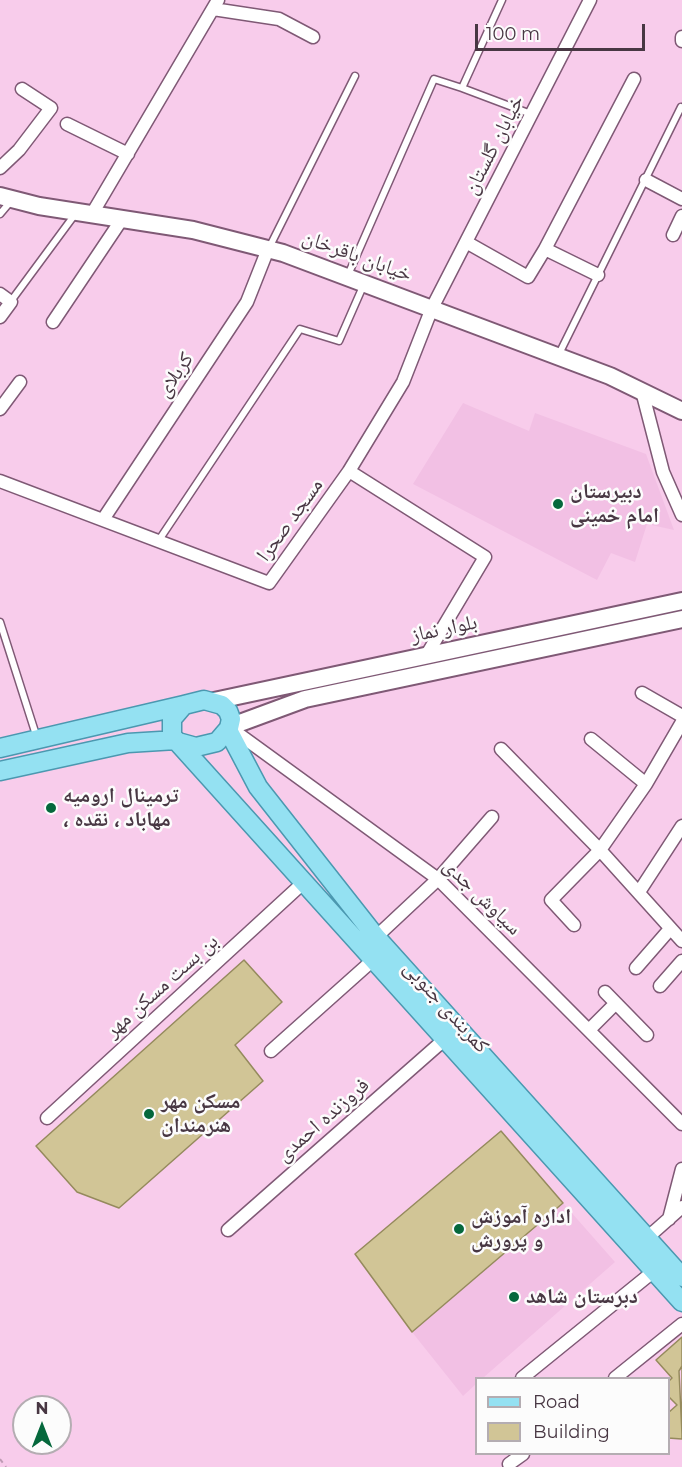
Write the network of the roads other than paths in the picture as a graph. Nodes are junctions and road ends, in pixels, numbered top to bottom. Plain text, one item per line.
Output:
1 (502, 0) edge
2 (590, 0) edge
3 (216, 4) edge
4 (313, 37) dead end
5 (355, 76) dead end
6 (634, 79) dead end
7 (462, 88) junction
8 (22, 89) dead end
9 (681, 106) edge
10 (531, 114) junction
11 (67, 123) dead end
12 (128, 154) junction
13 (0, 168) edge
14 (646, 180) junction
15 (6, 198) edge
16 (682, 199) edge
17 (84, 213) junction
18 (0, 214) edge
19 (682, 216) edge
20 (122, 219) junction
21 (673, 236) dead end
22 (466, 242) junction
23 (268, 249) junction
24 (545, 249) junction
25 (598, 275) junction
26 (348, 276) junction
27 (364, 282) junction
28 (0, 294) edge
29 (11, 302) junction
30 (432, 308) junction
31 (0, 317) edge
32 (53, 322) dead end
33 (558, 356) junction
34 (20, 382) dead end
35 (642, 391) junction
36 (0, 409) edge
37 (682, 411) edge
38 (349, 471) junction
39 (0, 481) edge
40 (679, 501) edge
41 (682, 515) edge
42 (104, 518) junction
43 (159, 540) junction
44 (682, 601) edge
45 (682, 619) edge
46 (0, 622) edge
47 (426, 656) junction
48 (262, 691) junction
49 (642, 693) dead end
50 (214, 701) junction
51 (184, 705) junction
52 (273, 711) junction
53 (682, 716) edge
54 (123, 719) junction
55 (682, 722) edge
56 (228, 728) junction
57 (37, 739) junction
58 (591, 739) dead end
59 (177, 741) junction
60 (128, 743) junction
61 (0, 748) edge
62 (501, 749) dead end
63 (0, 771) edge
64 (646, 784) junction
65 (258, 787) junction
66 (235, 807) junction
67 (492, 817) dead end
68 (682, 826) edge
69 (600, 850) junction
70 (438, 879) junction
71 (303, 883) junction
72 (639, 892) junction
73 (574, 925) dead end
74 (670, 929) junction
75 (376, 937) junction
76 (682, 941) edge
77 (373, 960) junction
78 (682, 961) edge
79 (636, 968) dead end
80 (660, 986) dead end
81 (605, 992) dead end
82 (615, 1004) junction
83 (589, 1030) junction
84 (647, 1035) dead end
85 (445, 1039) junction
86 (271, 1051) dead end
87 (47, 1118) dead end
88 (682, 1124) edge
89 (558, 1152) junction
90 (682, 1169) edge
91 (682, 1207) edge
92 (669, 1219) junction
93 (228, 1230) dead end
94 (641, 1244) junction
95 (661, 1265) junction
96 (682, 1276) edge
97 (682, 1302) edge
98 (682, 1324) edge
99 (523, 1377) edge
100 (616, 1377) edge
101 (521, 1455) edge
102 (508, 1463) edge

1 - 7 lane
2 - 10 street, خیابان گلستان
3 - 4 street
3 - 12 street
5 - 23 lane
6 - 24 street
7 - 10 lane
7 - 26 lane
8 - 13 street
9 - 14 lane
10 - 22 street, خیابان گلستان
11 - 12 street
12 - 17 street
14 - 16 street
14 - 25 lane
15 - 17 main road, خیابان باقرخان
15 - 18 lane
17 - 20 main road, خیابان باقرخان
17 - 29 lane
19 - 21 street
20 - 23 main road, خیابان باقرخان
20 - 32 street
22 - 24 street
22 - 30 street, خیابان گلستان
23 - 26 main road, خیابان باقرخان
23 - 42 street, کربلای
24 - 25 street
25 - 33 lane
26 - 27 main road, خیابان باقرخان
27 - 30 main road, خیابان باقرخان
27 - 43 lane
28 - 29 street
29 - 31 street
30 - 33 main road, خیابان باقرخان
30 - 38 street, خیابان گلستان
33 - 35 main road, خیابان باقرخان
34 - 36 street
35 - 37 main road, خیابان باقرخان
35 - 40 street
38 - 43 street, مسجد صحرا
38 - 47 street, مسجد صحرا
39 - 42 street, مسجد صحرا
40 - 41 street
42 - 43 street, مسجد صحرا
44 - 47 main road, بلوار نماز
45 - 52 main road, بلوار نماز
46 - 57 lane
47 - 48 main road, بلوار نماز
48 - 50 main road, بلوار نماز
48 - 52 main road
49 - 53 street
50 - 51 main road
50 - 56 main road
51 - 54 main road
51 - 59 main road
52 - 56 main road, بلوار نماز
54 - 57 main road
54 - 60 main road
55 - 64 street
56 - 59 main road
56 - 65 main road, کمربندی جنوبی
56 - 70 street, سیاوش جدی
57 - 61 main road
58 - 64 street
59 - 60 main road
59 - 66 main road, کمربندی جنوبی
60 - 63 main road
62 - 69 street
64 - 69 street
65 - 66 main road
65 - 75 main road, کمربندی جنوبی
66 - 71 main road, کمربندی جنوبی
67 - 70 street
68 - 72 street
69 - 72 street
69 - 73 street
70 - 75 street
70 - 83 street, سیاوش جدی
71 - 77 main road, کمربندی جنوبی
71 - 87 street, بن بست مسکن مهر
72 - 74 street
74 - 76 street
74 - 79 street
75 - 89 main road, کمربندی جنوبی
77 - 85 main road, کمربندی جنوبی
77 - 86 street
78 - 80 street
81 - 82 street
82 - 83 street
82 - 84 street
83 - 88 street, سیاوش جدی
85 - 89 main road, کمربندی جنوبی
85 - 93 street, فروزنده احمدی
89 - 94 main road, کمربندی جنوبی
90 - 92 street
91 - 92 street
92 - 94 street
94 - 95 main road, کمربندی جنوبی
95 - 96 main road, کمربندی جنوبی
95 - 97 main road, کمربندی جنوبی
95 - 99 street
98 - 100 street
101 - 102 street

